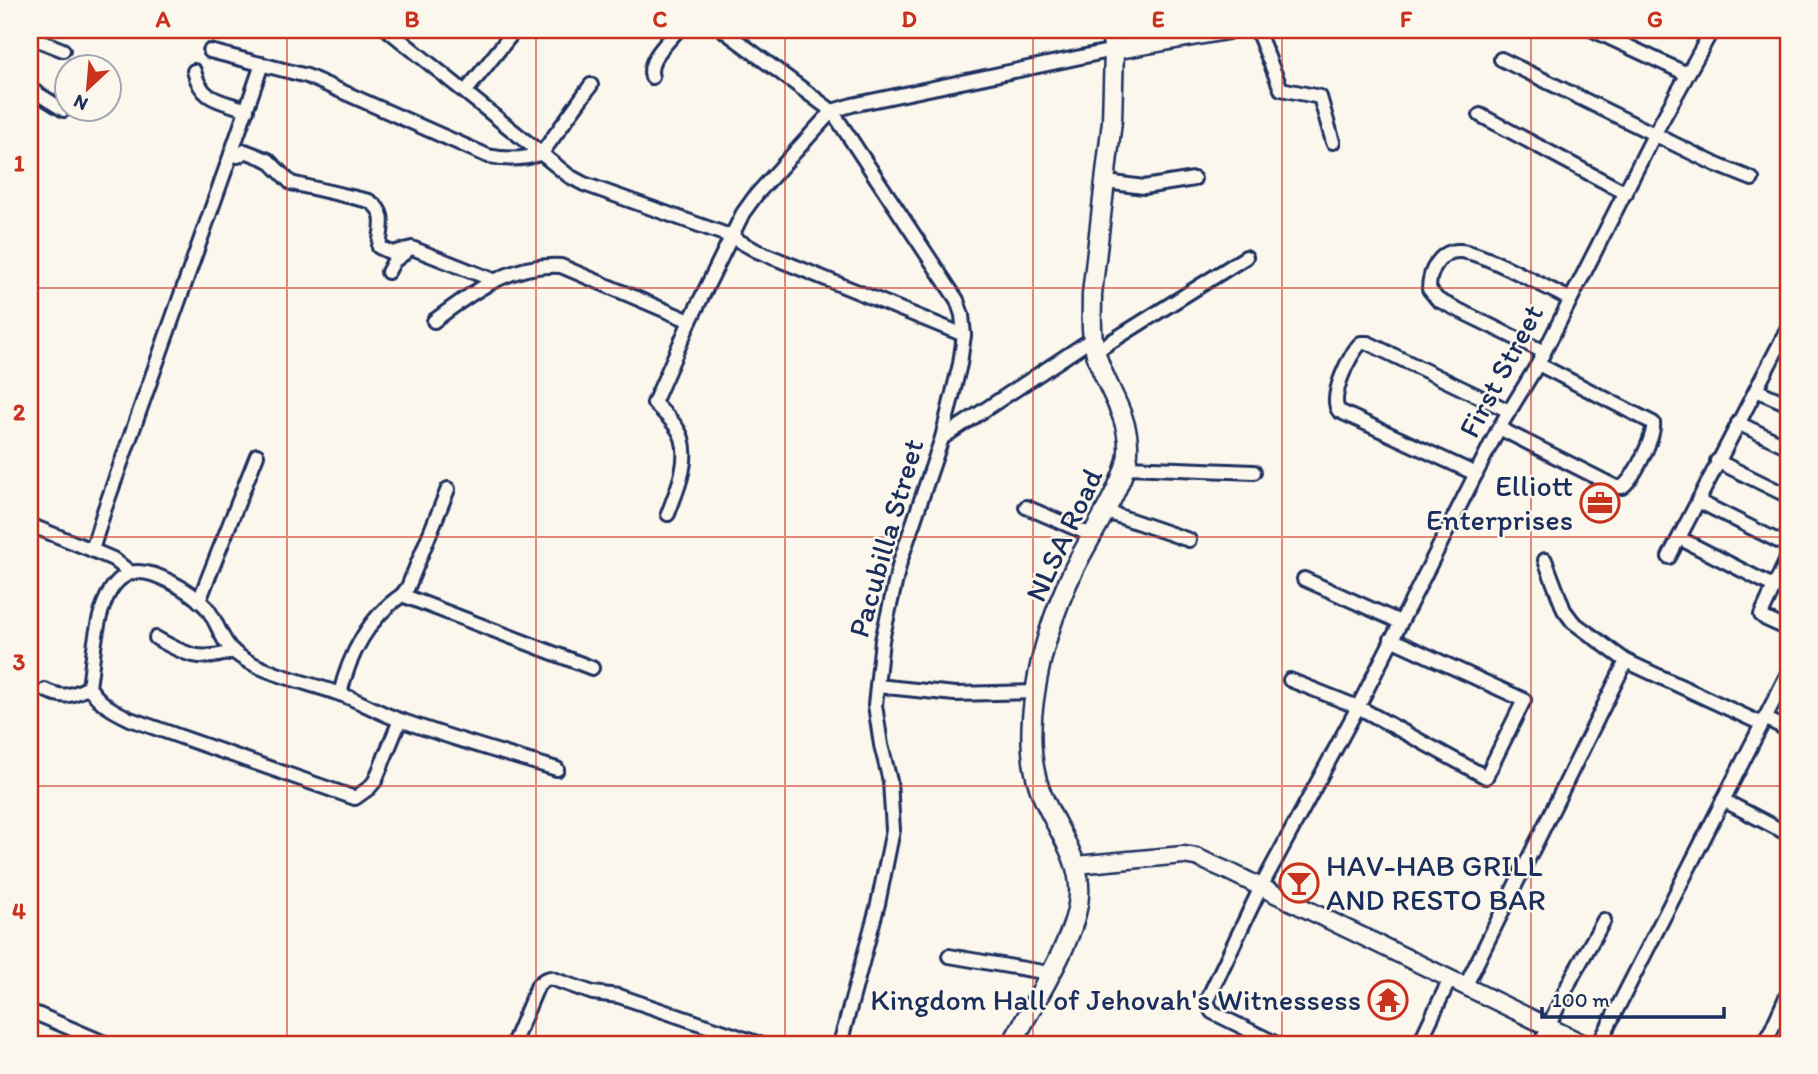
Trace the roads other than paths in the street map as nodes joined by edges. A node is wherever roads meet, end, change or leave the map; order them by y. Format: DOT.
graph roads {
  1 [pos="388,30"];
  2 [pos="515,30"];
  3 [pos="678,30"];
  4 [pos="723,30"];
  5 [pos="1110,30"];
  6 [pos="1226,30"];
  7 [pos="1257,30"];
  8 [pos="1593,30"];
  9 [pos="1712,30"];
  10 [pos="30,37"];
  11 [pos="63,50"];
  12 [pos="1114,50"];
  13 [pos="210,51"];
  14 [pos="1501,59"];
  15 [pos="262,64"];
  16 [pos="194,71"];
  17 [pos="1687,74"];
  18 [pos="652,77"];
  19 [pos="591,85"];
  20 [pos="30,89"];
  21 [pos="466,91"];
  22 [pos="52,103"];
  23 [pos="247,110"];
  24 [pos="832,111"];
  25 [pos="1480,115"];
  26 [pos="1655,133"];
  27 [pos="1333,142"];
  28 [pos="542,153"];
  29 [pos="231,154"];
  30 [pos="1194,179"];
  31 [pos="1752,179"];
  32 [pos="1106,182"];
  33 [pos="1626,193"];
  34 [pos="730,236"];
  35 [pos="412,248"];
  36 [pos="1246,257"];
  37 [pos="388,272"];
  38 [pos="493,280"];
  39 [pos="1570,299"];
  40 [pos="434,321"];
  41 [pos="690,321"];
  42 [pos="1788,328"];
  43 [pos="964,335"];
  44 [pos="1094,345"];
  45 [pos="1776,351"];
  46 [pos="1788,357"];
  47 [pos="1541,358"];
  48 [pos="1756,390"];
  49 [pos="1788,404"];
  50 [pos="1509,411"];
  51 [pos="1738,423"];
  52 [pos="1499,428"];
  53 [pos="942,438"];
  54 [pos="1788,447"];
  55 [pos="257,455"];
  56 [pos="1717,461"];
  57 [pos="1127,467"];
  58 [pos="1254,472"];
  59 [pos="1476,474"];
  60 [pos="448,489"];
  61 [pos="1788,496"];
  62 [pos="1698,501"];
  63 [pos="1026,507"];
  64 [pos="1104,511"];
  65 [pos="668,514"];
  66 [pos="35,527"];
  67 [pos="1091,535"];
  68 [pos="1679,538"];
  69 [pos="1189,540"];
  70 [pos="1788,546"];
  71 [pos="92,550"];
  72 [pos="1669,557"];
  73 [pos="1788,557"];
  74 [pos="1545,560"];
  75 [pos="131,573"];
  76 [pos="1304,579"];
  77 [pos="1773,586"];
  78 [pos="402,595"];
  79 [pos="199,601"];
  80 [pos="1400,622"];
  81 [pos="1788,629"];
  82 [pos="156,638"];
  83 [pos="1391,639"];
  84 [pos="233,651"];
  85 [pos="1626,660"];
  86 [pos="592,668"];
  87 [pos="1788,673"];
  88 [pos="1290,680"];
  89 [pos="877,685"];
  90 [pos="89,687"];
  91 [pos="45,690"];
  92 [pos="1035,692"];
  93 [pos="340,694"];
  94 [pos="1358,708"];
  95 [pos="400,720"];
  96 [pos="1764,721"];
  97 [pos="1788,730"];
  98 [pos="557,769"];
  99 [pos="1723,800"];
  100 [pos="1788,834"];
  101 [pos="1076,865"];
  102 [pos="1261,887"];
  103 [pos="1604,920"];
  104 [pos="949,956"];
  105 [pos="1049,973"];
  106 [pos="1450,979"];
  107 [pos="1465,987"];
  108 [pos="1788,993"];
  109 [pos="30,1010"];
  110 [pos="1548,1027"];
  111 [pos="107,1044"];
  112 [pos="513,1044"];
  113 [pos="760,1044"];
  114 [pos="840,1044"];
  115 [pos="1012,1044"];
  116 [pos="1277,1044"];
  117 [pos="1419,1044"];
  118 [pos="1540,1044"];
  119 [pos="1584,1044"];
  120 [pos="1599,1044"];
  121 [pos="1765,1044"];
  1 -- 21 [label="street"];
  2 -- 21 [label="street"];
  3 -- 18 [label="street"];
  4 -- 24 [label="street"];
  5 -- 12 [label="main road, NLSA Road"];
  6 -- 12 [label="main road"];
  7 -- 27 [label="street"];
  8 -- 17 [label="street"];
  9 -- 17 [label="street, First Street"];
  10 -- 11 [label="street"];
  12 -- 24 [label="street"];
  12 -- 32 [label="main road, NLSA Road"];
  13 -- 15 [label="street"];
  14 -- 26 [label="street"];
  15 -- 23 [label="street"];
  15 -- 28 [label="street"];
  16 -- 23 [label="street"];
  17 -- 26 [label="street, First Street"];
  19 -- 28 [label="street"];
  20 -- 22 [label="street"];
  21 -- 28 [label="street"];
  23 -- 29 [label="street"];
  24 -- 34 [label="street"];
  24 -- 43 [label="street"];
  25 -- 33 [label="street"];
  26 -- 31 [label="street"];
  26 -- 33 [label="street, First Street"];
  28 -- 34 [label="street"];
  29 -- 35 [label="street"];
  29 -- 71 [label="street"];
  30 -- 32 [label="street"];
  32 -- 44 [label="main road, NLSA Road"];
  33 -- 39 [label="street, First Street"];
  34 -- 41 [label="street"];
  34 -- 43 [label="street"];
  35 -- 37 [label="street"];
  35 -- 38 [label="street"];
  36 -- 44 [label="street"];
  38 -- 40 [label="street"];
  38 -- 41 [label="street"];
  39 -- 47 [label="street, First Street"];
  39 -- 47 [label="street"];
  41 -- 65 [label="street"];
  42 -- 45 [label="street"];
  43 -- 53 [label="street, Pacubilla Street"];
  44 -- 53 [label="street"];
  44 -- 57 [label="main road, NLSA Road"];
  45 -- 46 [label="street"];
  45 -- 48 [label="street"];
  47 -- 50 [label="street, First Street"];
  47 -- 52 [label="street"];
  48 -- 49 [label="street"];
  48 -- 51 [label="street"];
  50 -- 52 [label="street, First Street"];
  50 -- 59 [label="street"];
  51 -- 54 [label="street"];
  51 -- 56 [label="street"];
  52 -- 59 [label="street, First Street"];
  53 -- 89 [label="street, Pacubilla Street"];
  55 -- 79 [label="street"];
  56 -- 61 [label="street"];
  56 -- 62 [label="street"];
  57 -- 58 [label="street"];
  57 -- 64 [label="main road, NLSA Road"];
  59 -- 80 [label="street, First Street"];
  60 -- 78 [label="street"];
  62 -- 68 [label="street"];
  62 -- 70 [label="street"];
  63 -- 67 [label="street"];
  64 -- 67 [label="main road, NLSA Road"];
  64 -- 69 [label="street"];
  66 -- 71 [label="street"];
  67 -- 92 [label="main road, NLSA Road"];
  68 -- 72 [label="street"];
  68 -- 77 [label="street"];
  71 -- 75 [label="street"];
  73 -- 77 [label="street"];
  74 -- 85 [label="street"];
  75 -- 79 [label="street"];
  75 -- 90 [label="street"];
  76 -- 80 [label="street"];
  77 -- 81 [label="street"];
  78 -- 86 [label="street"];
  78 -- 93 [label="street"];
  79 -- 84 [label="street"];
  80 -- 83 [label="street, First Street"];
  82 -- 84 [label="street"];
  83 -- 94 [label="street, First Street"];
  83 -- 94 [label="street"];
  84 -- 93 [label="street"];
  85 -- 96 [label="street"];
  85 -- 107 [label="street"];
  87 -- 96 [label="street"];
  88 -- 94 [label="street"];
  89 -- 92 [label="street"];
  89 -- 114 [label="street, Pacubilla Street"];
  90 -- 91 [label="street"];
  90 -- 95 [label="street"];
  92 -- 101 [label="main road, NLSA Road"];
  93 -- 95 [label="street"];
  94 -- 102 [label="street, First Street"];
  95 -- 98 [label="street"];
  96 -- 97 [label="street"];
  96 -- 99 [label="street"];
  99 -- 100 [label="street"];
  99 -- 120 [label="street"];
  101 -- 102 [label="street"];
  101 -- 105 [label="main road, NLSA Road"];
  102 -- 106 [label="street"];
  102 -- 116 [label="street, First Street"];
  103 -- 110 [label="street"];
  104 -- 105 [label="street"];
  105 -- 115 [label="main road, NLSA Road"];
  106 -- 107 [label="street"];
  106 -- 117 [label="street"];
  107 -- 110 [label="street"];
  108 -- 121 [label="street"];
  109 -- 111 [label="street"];
  110 -- 118 [label="street"];
  110 -- 119 [label="street"];
  112 -- 113 [label="street"];
}
